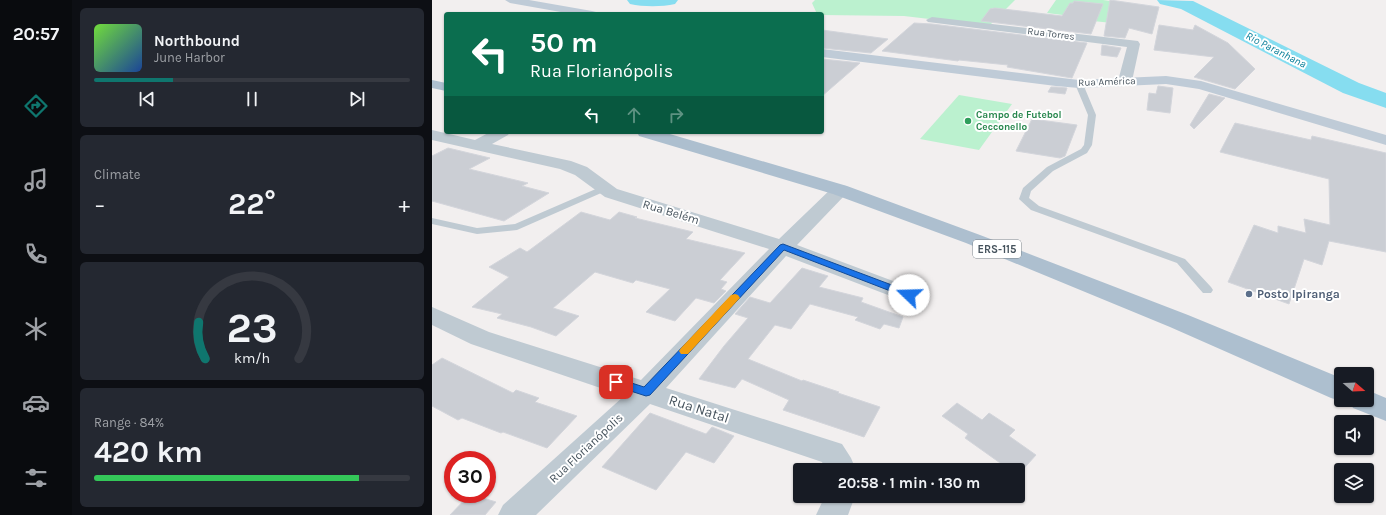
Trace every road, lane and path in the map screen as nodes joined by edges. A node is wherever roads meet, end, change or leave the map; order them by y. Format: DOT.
graph roads {
  1 [pos="510,0"];
  2 [pos="580,12"];
  3 [pos="932,20"];
  4 [pos="824,53"];
  5 [pos="1125,81"];
  6 [pos="432,84"];
  7 [pos="1079,84"];
  8 [pos="444,87"];
  9 [pos="498,134"];
  10 [pos="652,134"];
  11 [pos="432,135"];
  12 [pos="1386,140"];
  13 [pos="478,145"];
  14 [pos="605,188"];
  15 [pos="840,190"];
  16 [pos="432,221"];
  17 [pos="783,247"];
  18 [pos="1207,290"];
  19 [pos="909,295"];
  20 [pos="432,316"];
  21 [pos="1334,387"];
  22 [pos="646,392"];
  23 [pos="1374,405"];
  24 [pos="1386,410"];
  25 [pos="836,461"];
  26 [pos="837,503"];
  27 [pos="514,515"];
  28 [pos="832,515"];
  1 -- 2 [label="street"];
  3 -- 5 [label="street, Rua Torres"];
  4 -- 7 [label="street, Rua América"];
  5 -- 7 [label="street, Rua América"];
  5 -- 12 [label="street, Rua América"];
  6 -- 8 [label="main road"];
  7 -- 18 [label="lane"];
  9 -- 13 [label="street"];
  10 -- 15 [label="main road, ERS-115"];
  11 -- 13 [label="street, Rua Belém"];
  13 -- 14 [label="street, Rua Belém"];
  14 -- 16 [label="lane"];
  14 -- 17 [label="street, Rua Belém"];
  15 -- 17 [label="street, Rua Florianópolis"];
  15 -- 21 [label="main road, ERS-115"];
  17 -- 19 [label="street, Rua Belém"];
  17 -- 22 [label="street, Rua Florianópolis"];
  20 -- 22 [label="street, Rua Natal"];
  22 -- 25 [label="street, Rua Natal"];
  22 -- 27 [label="street, Rua Florianópolis"];
  23 -- 24 [label="main road"];
  26 -- 28 [label="street"];
}
